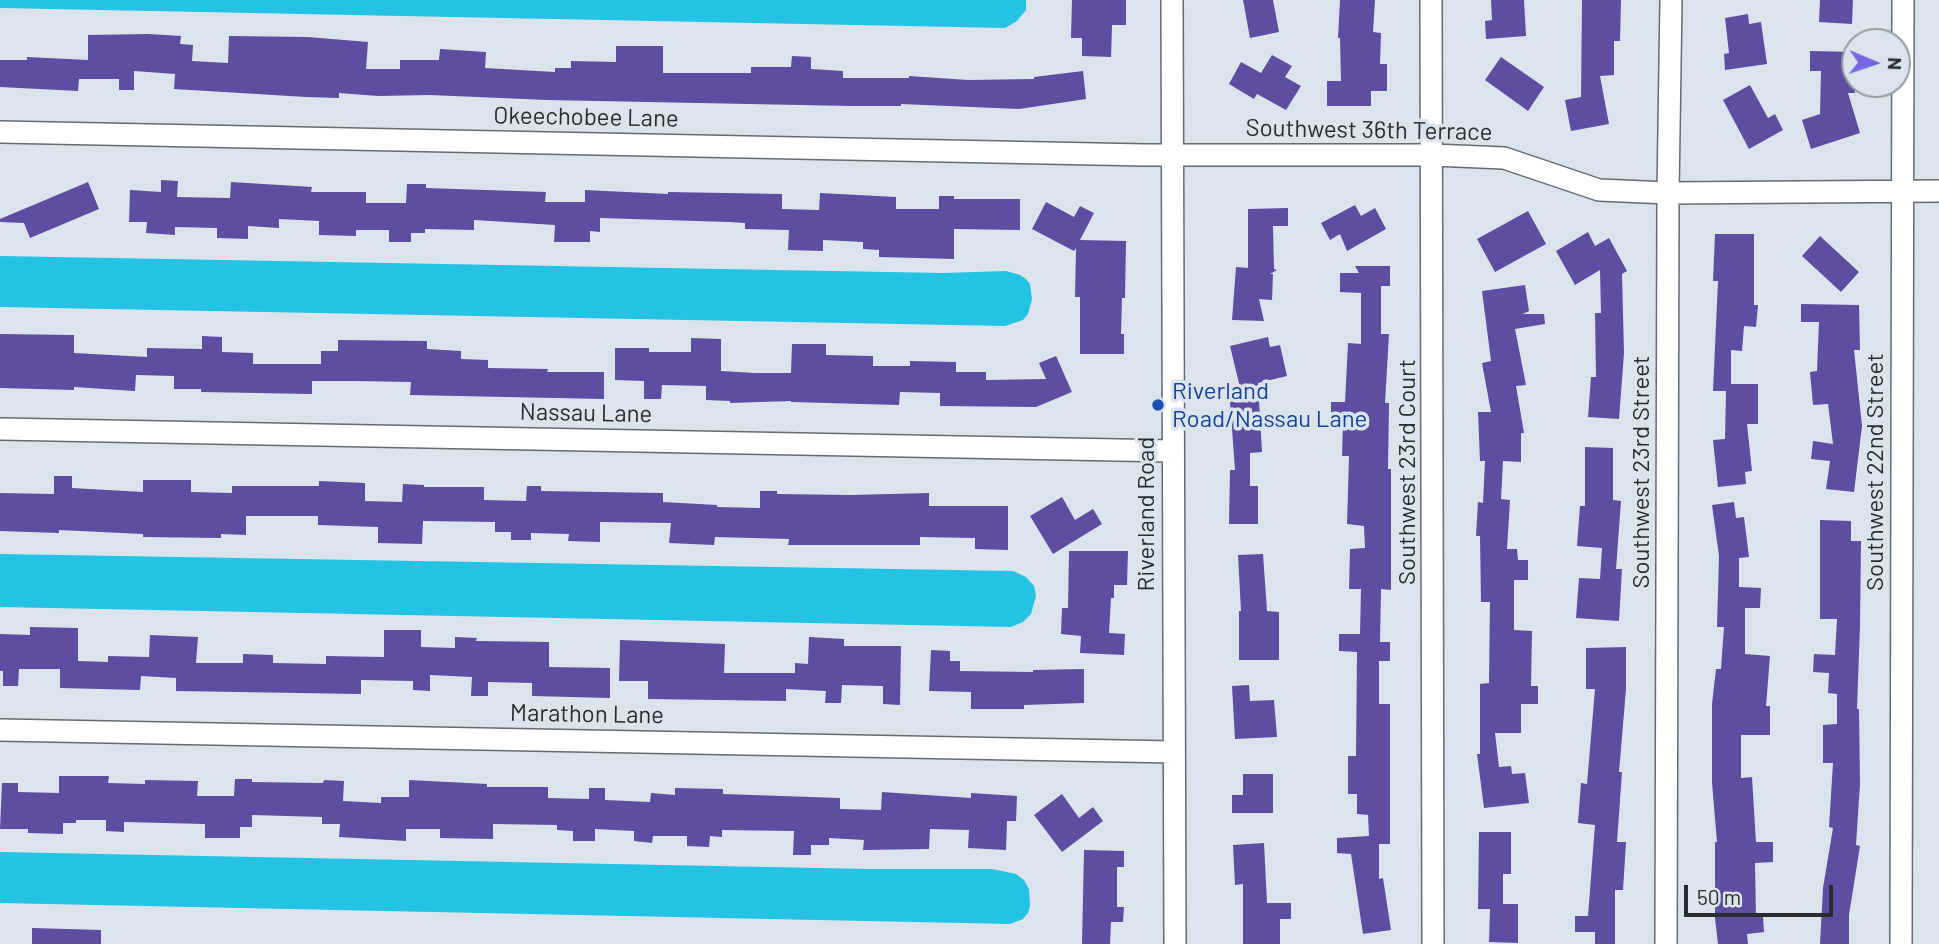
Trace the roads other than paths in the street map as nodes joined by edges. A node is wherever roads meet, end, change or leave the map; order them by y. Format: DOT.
graph roads {
  1 [pos="1172,0"];
  2 [pos="1431,0"];
  3 [pos="1671,0"];
  4 [pos="1903,0"];
  5 [pos="0,132"];
  6 [pos="1172,155"];
  7 [pos="1433,155"];
  8 [pos="1902,191"];
  9 [pos="1939,191"];
  10 [pos="1668,193"];
  11 [pos="0,429"];
  12 [pos="1172,451"];
  13 [pos="0,730"];
  14 [pos="1174,752"];
  15 [pos="1175,944"];
  16 [pos="1433,944"];
  17 [pos="1666,944"];
  18 [pos="1901,944"];
  1 -- 6 [label="street, Riverland Road"];
  2 -- 7 [label="street, Southwest 23rd Court"];
  3 -- 10 [label="street, Southwest 23rd Street"];
  4 -- 8 [label="street, Southwest 22nd Street"];
  5 -- 6 [label="street, Okeechobee Lane"];
  6 -- 7 [label="street, Southwest 36th Terrace"];
  6 -- 12 [label="street, Riverland Road"];
  7 -- 10 [label="street, Southwest 36th Terrace"];
  7 -- 16 [label="street, Southwest 23rd Court"];
  8 -- 9 [label="street, Southwest 36th Terrace"];
  8 -- 10 [label="street, Southwest 36th Terrace"];
  8 -- 18 [label="street, Southwest 22nd Street"];
  10 -- 17 [label="street, Southwest 23rd Street"];
  11 -- 12 [label="street, Nassau Lane"];
  12 -- 14 [label="street, Riverland Road"];
  13 -- 14 [label="street, Marathon Lane"];
  14 -- 15 [label="street, Riverland Road"];
}
